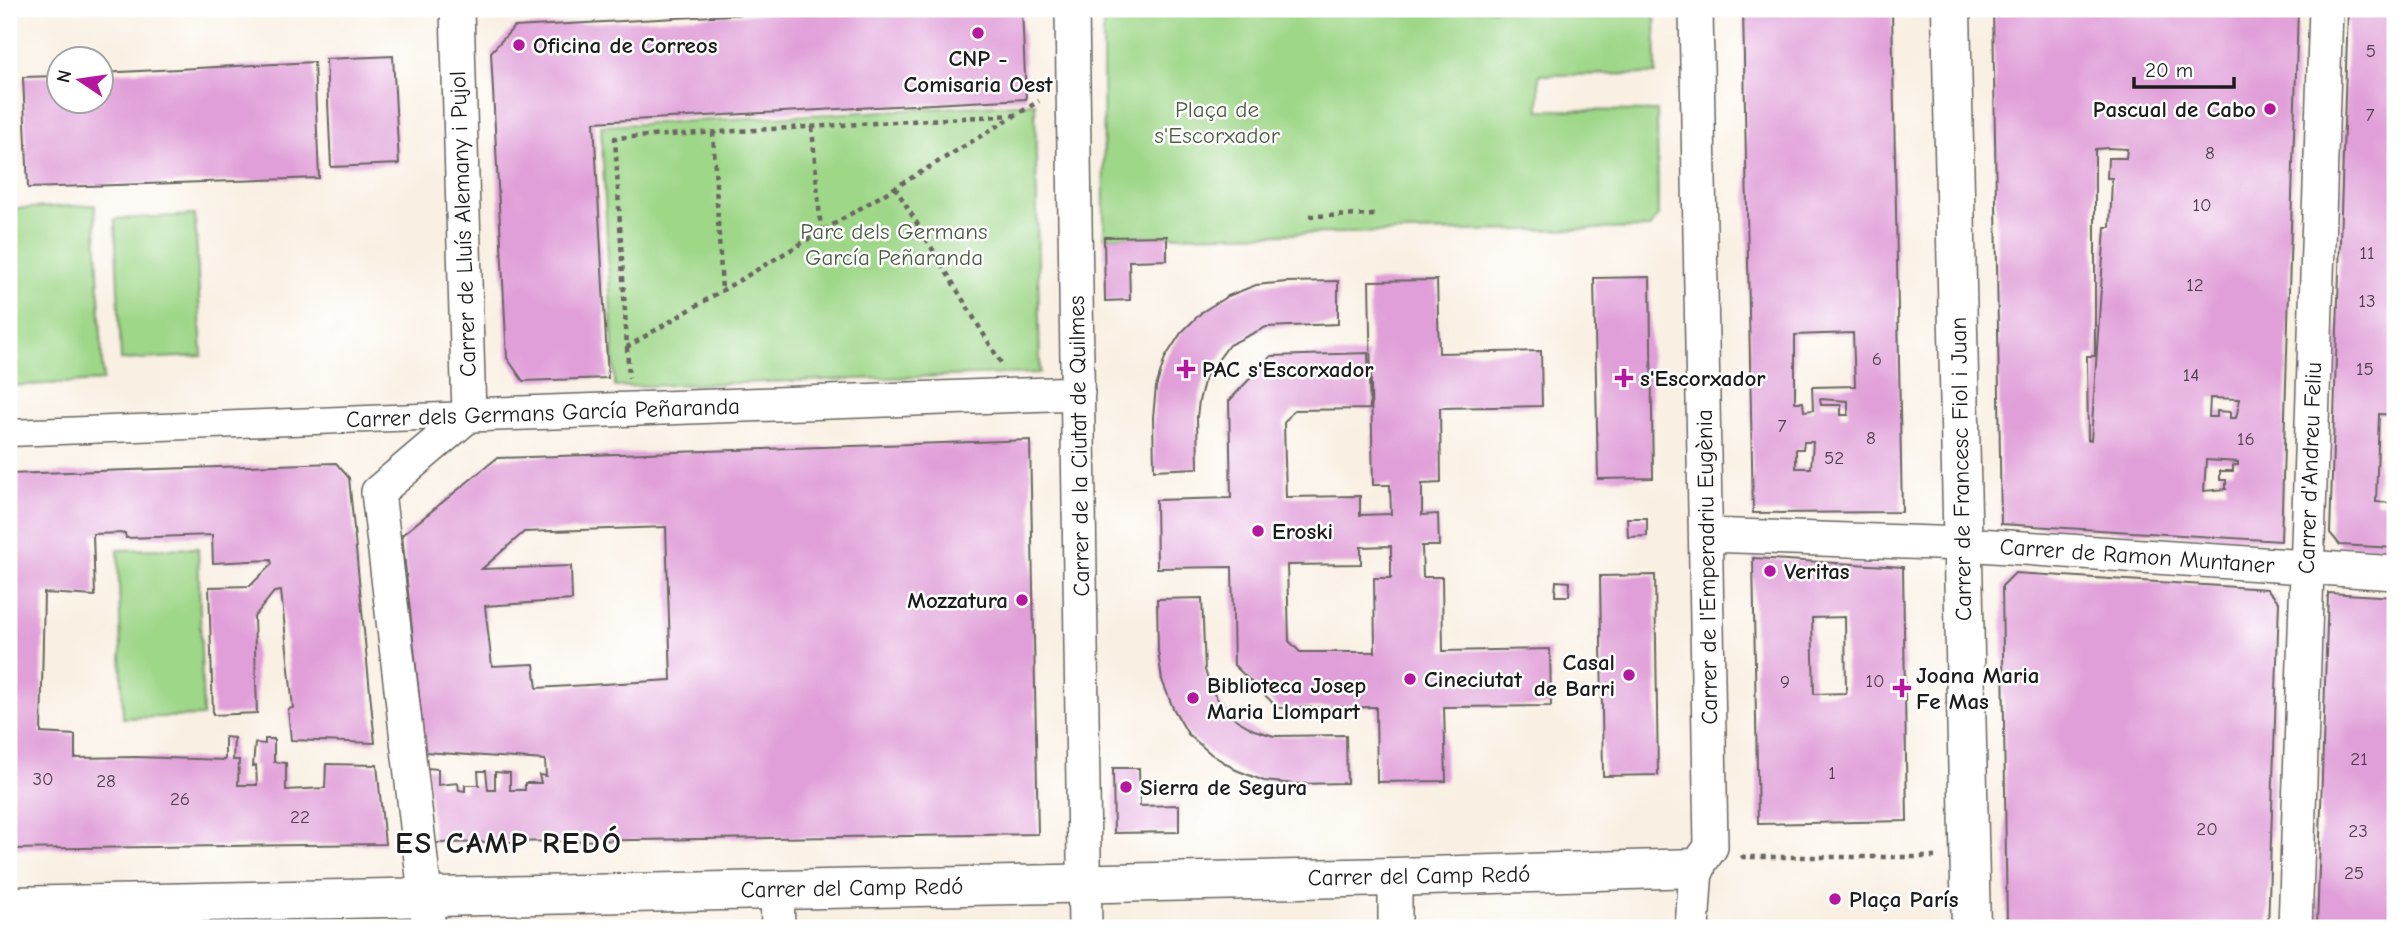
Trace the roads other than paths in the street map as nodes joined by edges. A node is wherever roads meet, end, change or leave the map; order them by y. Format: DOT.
graph roads {
  1 [pos="457,9"];
  2 [pos="1072,9"];
  3 [pos="1696,9"];
  4 [pos="1951,9"];
  5 [pos="2326,9"];
  6 [pos="1078,393"];
  7 [pos="469,415"];
  8 [pos="9,433"];
  9 [pos="1707,535"];
  10 [pos="1963,544"];
  11 [pos="2307,569"];
  12 [pos="2395,573"];
  13 [pos="1696,868"];
  14 [pos="1395,877"];
  15 [pos="1085,883"];
  16 [pos="777,890"];
  17 [pos="9,906"];
  18 [pos="428,913"];
  19 [pos="91,916"];
  20 [pos="778,928"];
  21 [pos="1086,928"];
  22 [pos="1395,928"];
  23 [pos="1692,928"];
  24 [pos="1971,928"];
  25 [pos="2295,928"];
  1 -- 7 [label="street, Carrer de Lluís Alemany i Pujol"];
  2 -- 6 [label="street, Carrer de la Ciutat de Quilmes"];
  3 -- 9 [label="street, Carrer de l'Emperadriu Eugènia"];
  4 -- 10 [label="street, Carrer de Francesc Fiol i Juan"];
  5 -- 11 [label="street, Carrer d'Andreu Feliu"];
  6 -- 7 [label="street, Carrer dels Germans García Peñaranda"];
  6 -- 15 [label="street, Carrer de la Ciutat de Quilmes"];
  7 -- 8 [label="street, Carrer dels Germans García Peñaranda"];
  7 -- 18 [label="street"];
  9 -- 10 [label="street"];
  9 -- 13 [label="street, Carrer de l'Emperadriu Eugènia"];
  10 -- 11 [label="street, Carrer de Ramon Muntaner"];
  10 -- 24 [label="street, Carrer de Francesc Fiol i Juan"];
  11 -- 12 [label="street, Carrer de Ramon Muntaner"];
  11 -- 25 [label="street, Carrer d'Andreu Feliu"];
  13 -- 14 [label="street, Carrer del Camp Redó"];
  13 -- 23 [label="street"];
  14 -- 15 [label="street, Carrer del Camp Redó"];
  14 -- 22 [label="street"];
  15 -- 16 [label="street, Carrer del Camp Redó"];
  15 -- 21 [label="street, Carrer de la Ciutat de Quilmes"];
  16 -- 18 [label="street, Carrer del Camp Redó"];
  16 -- 20 [label="street"];
  17 -- 19 [label="street, Carrer del Camp Redó"];
  18 -- 19 [label="street, Carrer del Camp Redó"];
}
